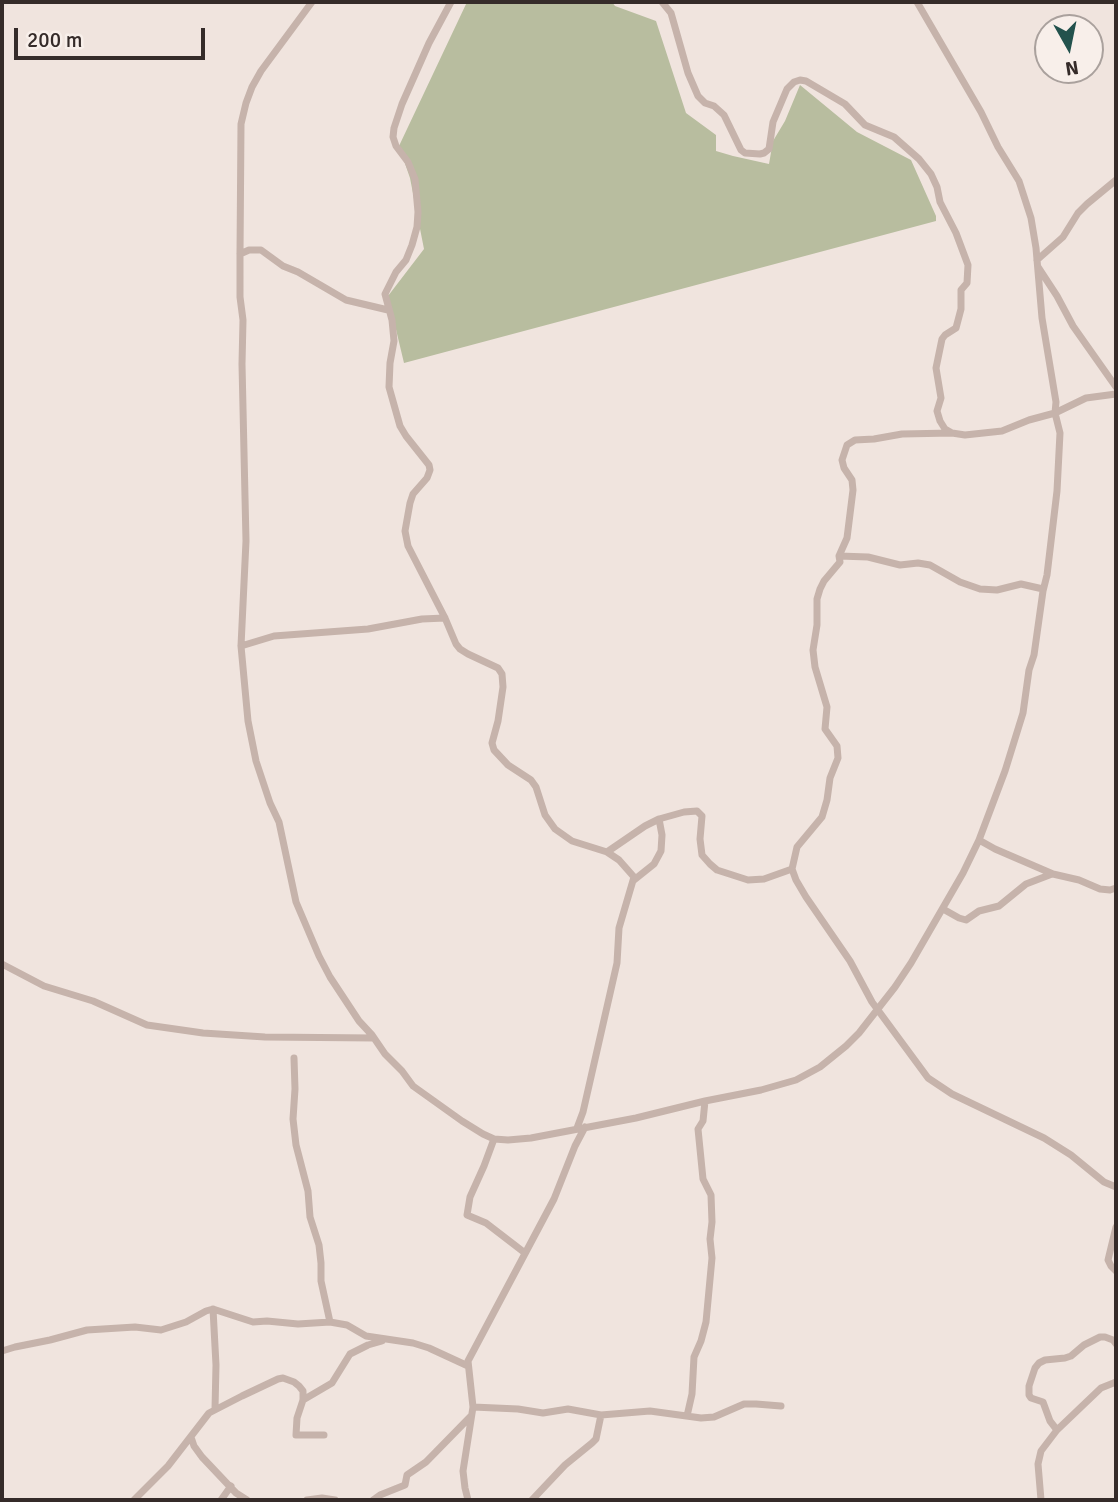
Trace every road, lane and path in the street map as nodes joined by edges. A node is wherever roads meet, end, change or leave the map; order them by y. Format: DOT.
graph roads {
  1 [pos="312,2"];
  2 [pos="451,2"];
  3 [pos="662,2"];
  4 [pos="916,2"];
  5 [pos="1116,180"];
  6 [pos="240,254"];
  7 [pos="1037,263"];
  8 [pos="388,310"];
  9 [pos="1116,387"];
  10 [pos="1116,394"];
  11 [pos="1055,413"];
  12 [pos="952,433"];
  13 [pos="839,556"];
  14 [pos="1043,589"];
  15 [pos="445,618"];
  16 [pos="241,646"];
  17 [pos="659,819"];
  18 [pos="979,840"];
  19 [pos="607,852"];
  20 [pos="792,869"];
  21 [pos="1053,874"];
  22 [pos="634,880"];
  23 [pos="1116,888"];
  24 [pos="943,909"];
  25 [pos="2,964"];
  26 [pos="878,1010"];
  27 [pos="374,1038"];
  28 [pos="294,1058"];
  29 [pos="705,1101"];
  30 [pos="581,1128"];
  31 [pos="494,1139"];
  32 [pos="1116,1187"];
  33 [pos="1116,1227"];
  34 [pos="525,1253"];
  35 [pos="1116,1271"];
  36 [pos="213,1309"];
  37 [pos="330,1322"];
  38 [pos="390,1340"];
  39 [pos="1116,1344"];
  40 [pos="2,1351"];
  41 [pos="468,1366"];
  42 [pos="1116,1382"];
  43 [pos="303,1400"];
  44 [pos="781,1406"];
  45 [pos="215,1409"];
  46 [pos="472,1411"];
  47 [pos="601,1415"];
  48 [pos="687,1416"];
  49 [pos="1057,1430"];
  50 [pos="324,1435"];
  51 [pos="191,1437"];
  52 [pos="231,1486"];
  53 [pos="134,1500"];
  54 [pos="221,1500"];
  55 [pos="247,1500"];
  56 [pos="307,1500"];
  57 [pos="335,1500"];
  58 [pos="373,1500"];
  59 [pos="468,1500"];
  60 [pos="532,1500"];
  61 [pos="1041,1500"];
  1 -- 6 [label="street"];
  2 -- 8 [label="street"];
  3 -- 12 [label="street"];
  4 -- 7 [label="street"];
  5 -- 7 [label="street"];
  6 -- 8 [label="street"];
  6 -- 16 [label="street"];
  7 -- 9 [label="street"];
  7 -- 11 [label="street"];
  8 -- 15 [label="street"];
  10 -- 11 [label="street"];
  11 -- 12 [label="street"];
  11 -- 14 [label="street"];
  12 -- 13 [label="street"];
  13 -- 14 [label="street"];
  13 -- 20 [label="street"];
  14 -- 18 [label="street"];
  15 -- 16 [label="street"];
  15 -- 19 [label="street"];
  16 -- 27 [label="street"];
  17 -- 19 [label="street"];
  17 -- 20 [label="street"];
  17 -- 22 [label="street"];
  18 -- 21 [label="street"];
  18 -- 24 [label="street"];
  19 -- 22 [label="street"];
  20 -- 26 [label="street"];
  21 -- 23 [label="street"];
  21 -- 24 [label="street"];
  22 -- 30 [label="street"];
  24 -- 26 [label="street"];
  25 -- 27 [label="street"];
  26 -- 29 [label="street"];
  26 -- 32 [label="street"];
  27 -- 31 [label="street"];
  28 -- 37 [label="street"];
  29 -- 30 [label="street"];
  29 -- 48 [label="street"];
  30 -- 31 [label="street"];
  30 -- 34 [label="street"];
  31 -- 34 [label="street"];
  33 -- 35 [label="street"];
  34 -- 41 [label="street"];
  36 -- 37 [label="street"];
  36 -- 40 [label="street"];
  36 -- 45 [label="street"];
  37 -- 38 [label="street"];
  38 -- 41 [label="street"];
  38 -- 43 [label="street"];
  39 -- 49 [label="street"];
  41 -- 46 [label="street"];
  42 -- 49 [label="street"];
  43 -- 45 [label="street"];
  43 -- 50 [label="street"];
  44 -- 48 [label="street"];
  45 -- 51 [label="street"];
  46 -- 47 [label="street"];
  46 -- 58 [label="street"];
  46 -- 59 [label="street"];
  47 -- 48 [label="street"];
  47 -- 60 [label="street"];
  49 -- 61 [label="street"];
  51 -- 52 [label="street"];
  51 -- 53 [label="street"];
  52 -- 54 [label="street"];
  52 -- 55 [label="street"];
  56 -- 57 [label="street"];
}
